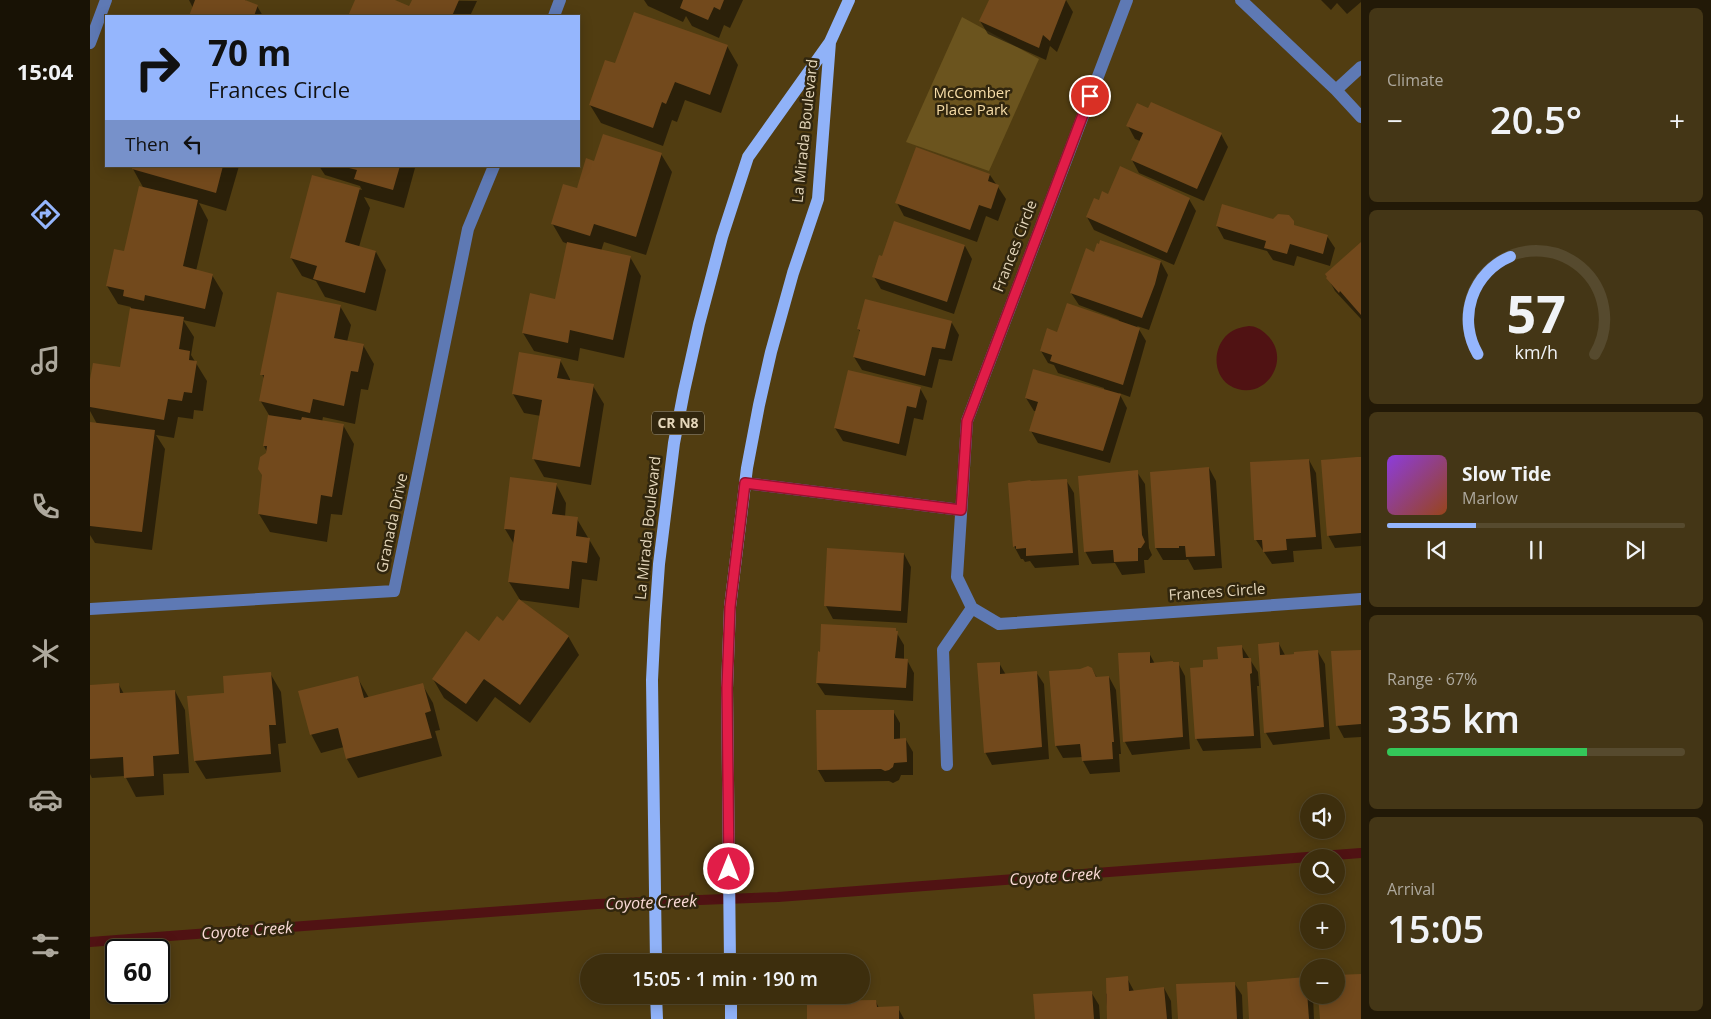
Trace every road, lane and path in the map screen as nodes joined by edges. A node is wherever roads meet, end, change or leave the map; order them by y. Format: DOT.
graph roads {
  1 [pos="106,0"];
  2 [pos="560,0"];
  3 [pos="849,0"];
  4 [pos="1126,0"];
  5 [pos="1240,0"];
  6 [pos="554,15"];
  7 [pos="830,42"];
  8 [pos="90,43"];
  9 [pos="1361,68"];
  10 [pos="1336,90"];
  11 [pos="1361,117"];
  12 [pos="494,167"];
  13 [pos="745,483"];
  14 [pos="961,510"];
  15 [pos="1361,599"];
  16 [pos="972,608"];
  17 [pos="90,609"];
  18 [pos="947,765"];
  19 [pos="656,954"];
  20 [pos="730,954"];
  21 [pos="656,1004"];
  22 [pos="731,1004"];
  23 [pos="657,1019"];
  24 [pos="731,1019"];
  1 -- 8 [label="street"];
  2 -- 6 [label="street"];
  3 -- 7 [label="main road, La Mirada Boulevard / CR N8"];
  4 -- 14 [label="street, Frances Circle"];
  5 -- 10 [label="street"];
  7 -- 13 [label="main road, La Mirada Boulevard / CR N8"];
  7 -- 19 [label="main road, La Mirada Boulevard / CR N8"];
  9 -- 10 [label="street"];
  10 -- 11 [label="street"];
  12 -- 17 [label="street, Granada Drive"];
  13 -- 14 [label="street"];
  13 -- 20 [label="main road, La Mirada Boulevard / CR N8"];
  14 -- 16 [label="street, Frances Circle"];
  15 -- 16 [label="street, Frances Circle"];
  16 -- 18 [label="street"];
  21 -- 23 [label="main road"];
  22 -- 24 [label="main road"];
}
